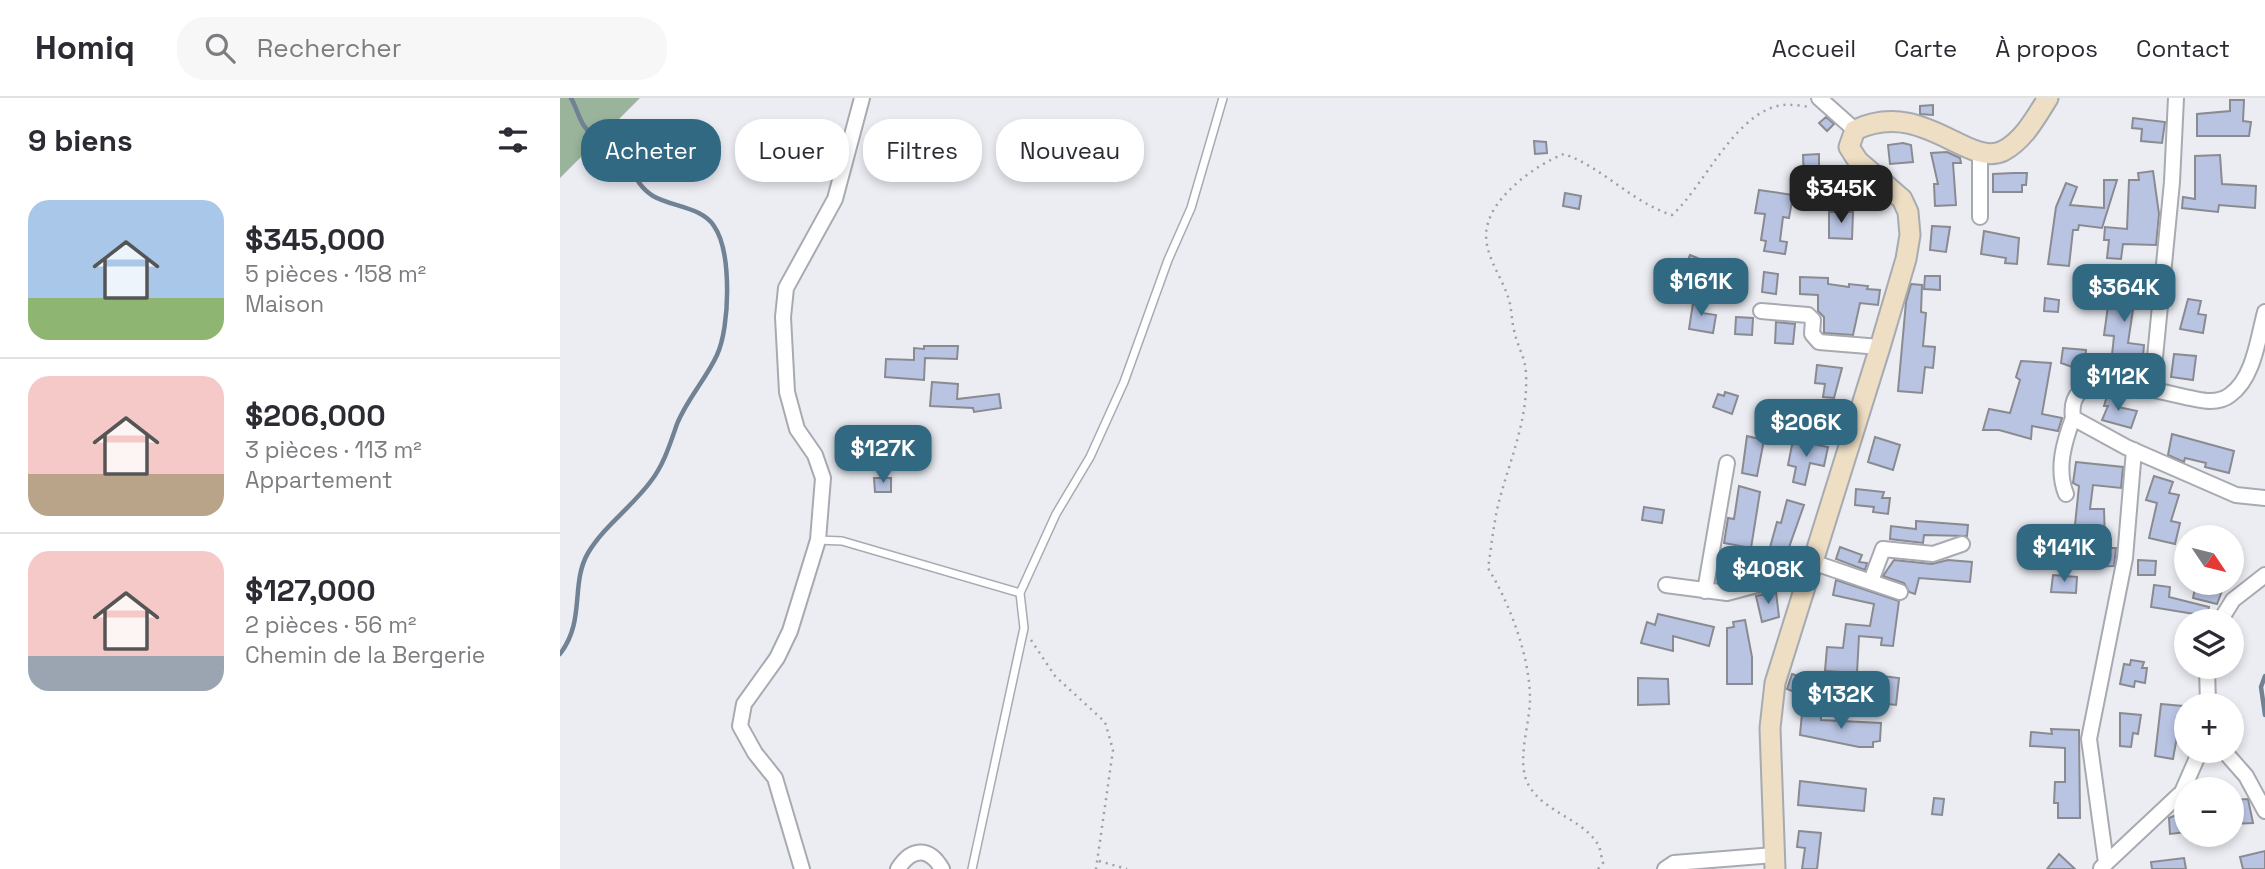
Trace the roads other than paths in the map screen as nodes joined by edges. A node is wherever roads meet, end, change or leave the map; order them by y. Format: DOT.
graph roads {
  1 [pos="862,98"];
  2 [pos="1223,98"];
  3 [pos="2048,98"];
  4 [pos="2176,98"];
  5 [pos="1823,103"];
  6 [pos="1855,130"];
  7 [pos="1980,153"];
  8 [pos="1980,217"];
  9 [pos="1761,311"];
  10 [pos="2265,312"];
  11 [pos="1880,347"];
  12 [pos="2152,388"];
  13 [pos="2073,418"];
  14 [pos="2134,450"];
  15 [pos="1727,463"];
  16 [pos="2066,494"];
  17 [pos="2265,498"];
  18 [pos="818,540"];
  19 [pos="1962,544"];
  20 [pos="1814,566"];
  21 [pos="2265,575"];
  22 [pos="1871,581"];
  23 [pos="1665,585"];
  24 [pos="1705,591"];
  25 [pos="1900,592"];
  26 [pos="1020,593"];
  27 [pos="2227,609"];
  28 [pos="2195,763"];
  29 [pos="2235,763"];
  30 [pos="2265,811"];
  31 [pos="1774,862"];
  32 [pos="2103,866"];
  33 [pos="802,869"];
  34 [pos="898,869"];
  35 [pos="942,869"];
  36 [pos="972,869"];
  37 [pos="1665,869"];
  1 -- 18 [label="street"];
  2 -- 26 [label="lane"];
  3 -- 7 [label="street"];
  4 -- 12 [label="street"];
  5 -- 6 [label="street"];
  6 -- 7 [label="street"];
  6 -- 11 [label="street"];
  7 -- 8 [label="street"];
  9 -- 11 [label="street"];
  10 -- 12 [label="street"];
  11 -- 20 [label="street"];
  12 -- 13 [label="street"];
  13 -- 14 [label="street"];
  13 -- 16 [label="street"];
  14 -- 17 [label="street"];
  14 -- 32 [label="street"];
  15 -- 24 [label="street"];
  18 -- 26 [label="lane"];
  18 -- 33 [label="street"];
  19 -- 22 [label="street"];
  20 -- 22 [label="street"];
  20 -- 24 [label="street"];
  20 -- 31 [label="street"];
  21 -- 27 [label="street"];
  22 -- 25 [label="street"];
  23 -- 24 [label="street"];
  26 -- 36 [label="lane"];
  28 -- 32 [label="street"];
  29 -- 30 [label="street"];
  31 -- 37 [label="street"];
  34 -- 35 [label="street"];
}
